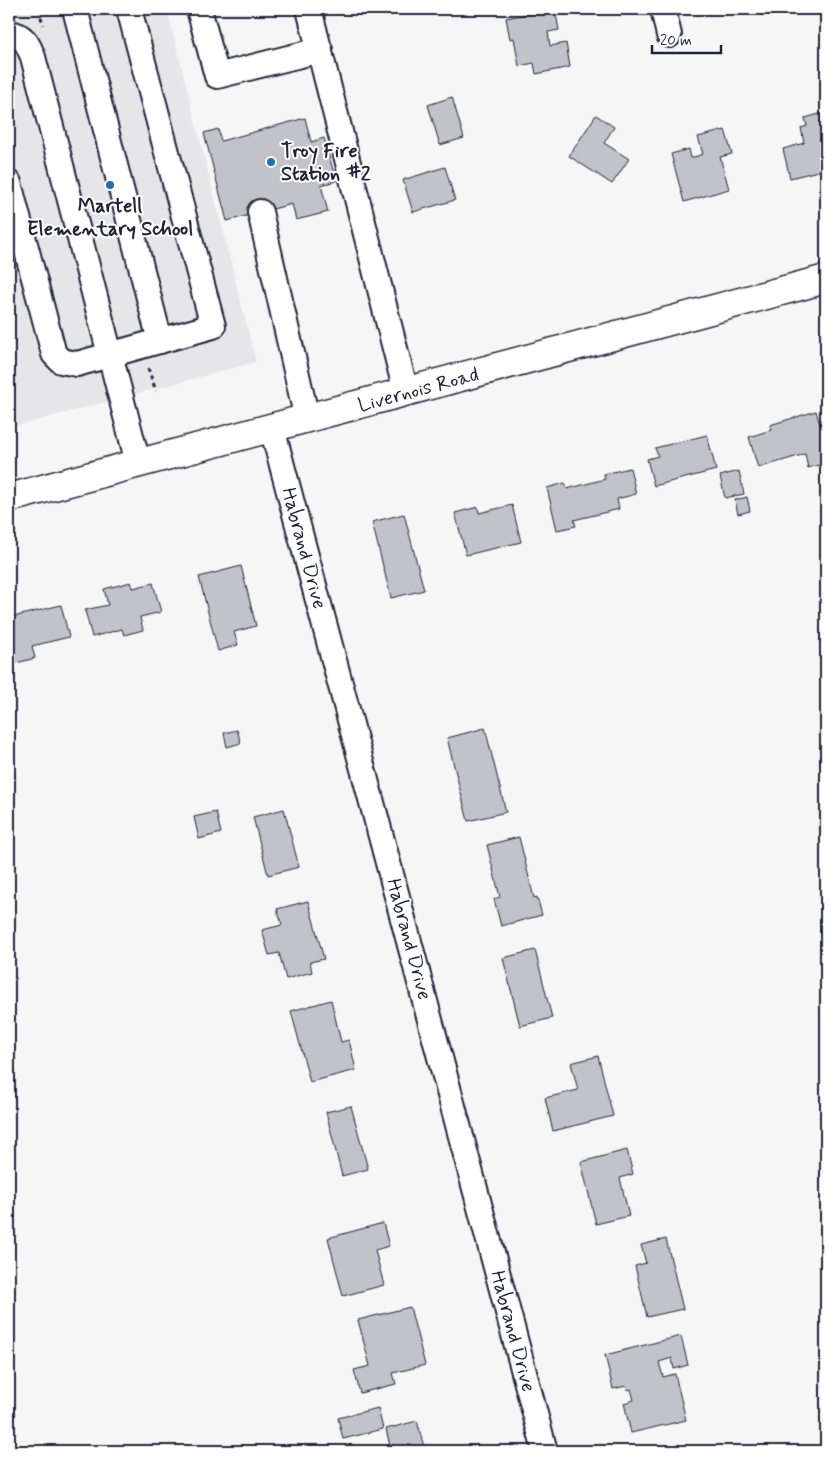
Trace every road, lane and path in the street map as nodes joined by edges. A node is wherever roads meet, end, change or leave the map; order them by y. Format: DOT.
graph roads {
  1 [pos="75,9"];
  2 [pos="129,9"];
  3 [pos="199,9"];
  4 [pos="309,9"];
  5 [pos="663,9"];
  6 [pos="9,33"];
  7 [pos="669,35"];
  8 [pos="320,50"];
  9 [pos="9,183"];
  10 [pos="260,212"];
  11 [pos="826,279"];
  12 [pos="160,341"];
  13 [pos="111,355"];
  14 [pos="145,360"];
  15 [pos="156,391"];
  16 [pos="406,392"];
  17 [pos="307,419"];
  18 [pos="272,428"];
  19 [pos="138,464"];
  20 [pos="9,498"];
  21 [pos="546,1451"];
  1 -- 12 [label="street"];
  2 -- 12 [label="street"];
  3 -- 8 [label="street"];
  4 -- 8 [label="street"];
  5 -- 7 [label="street"];
  6 -- 13 [label="street"];
  8 -- 16 [label="street"];
  9 -- 13 [label="street"];
  10 -- 17 [label="street"];
  11 -- 16 [label="main road, Livernois Road"];
  12 -- 13 [label="street"];
  13 -- 19 [label="street"];
  14 -- 15 [label="path"];
  16 -- 17 [label="main road, Livernois Road"];
  17 -- 18 [label="main road, Livernois Road"];
  18 -- 19 [label="main road, Livernois Road"];
  18 -- 21 [label="street, Habrand Drive"];
  19 -- 20 [label="main road, Livernois Road"];
}
